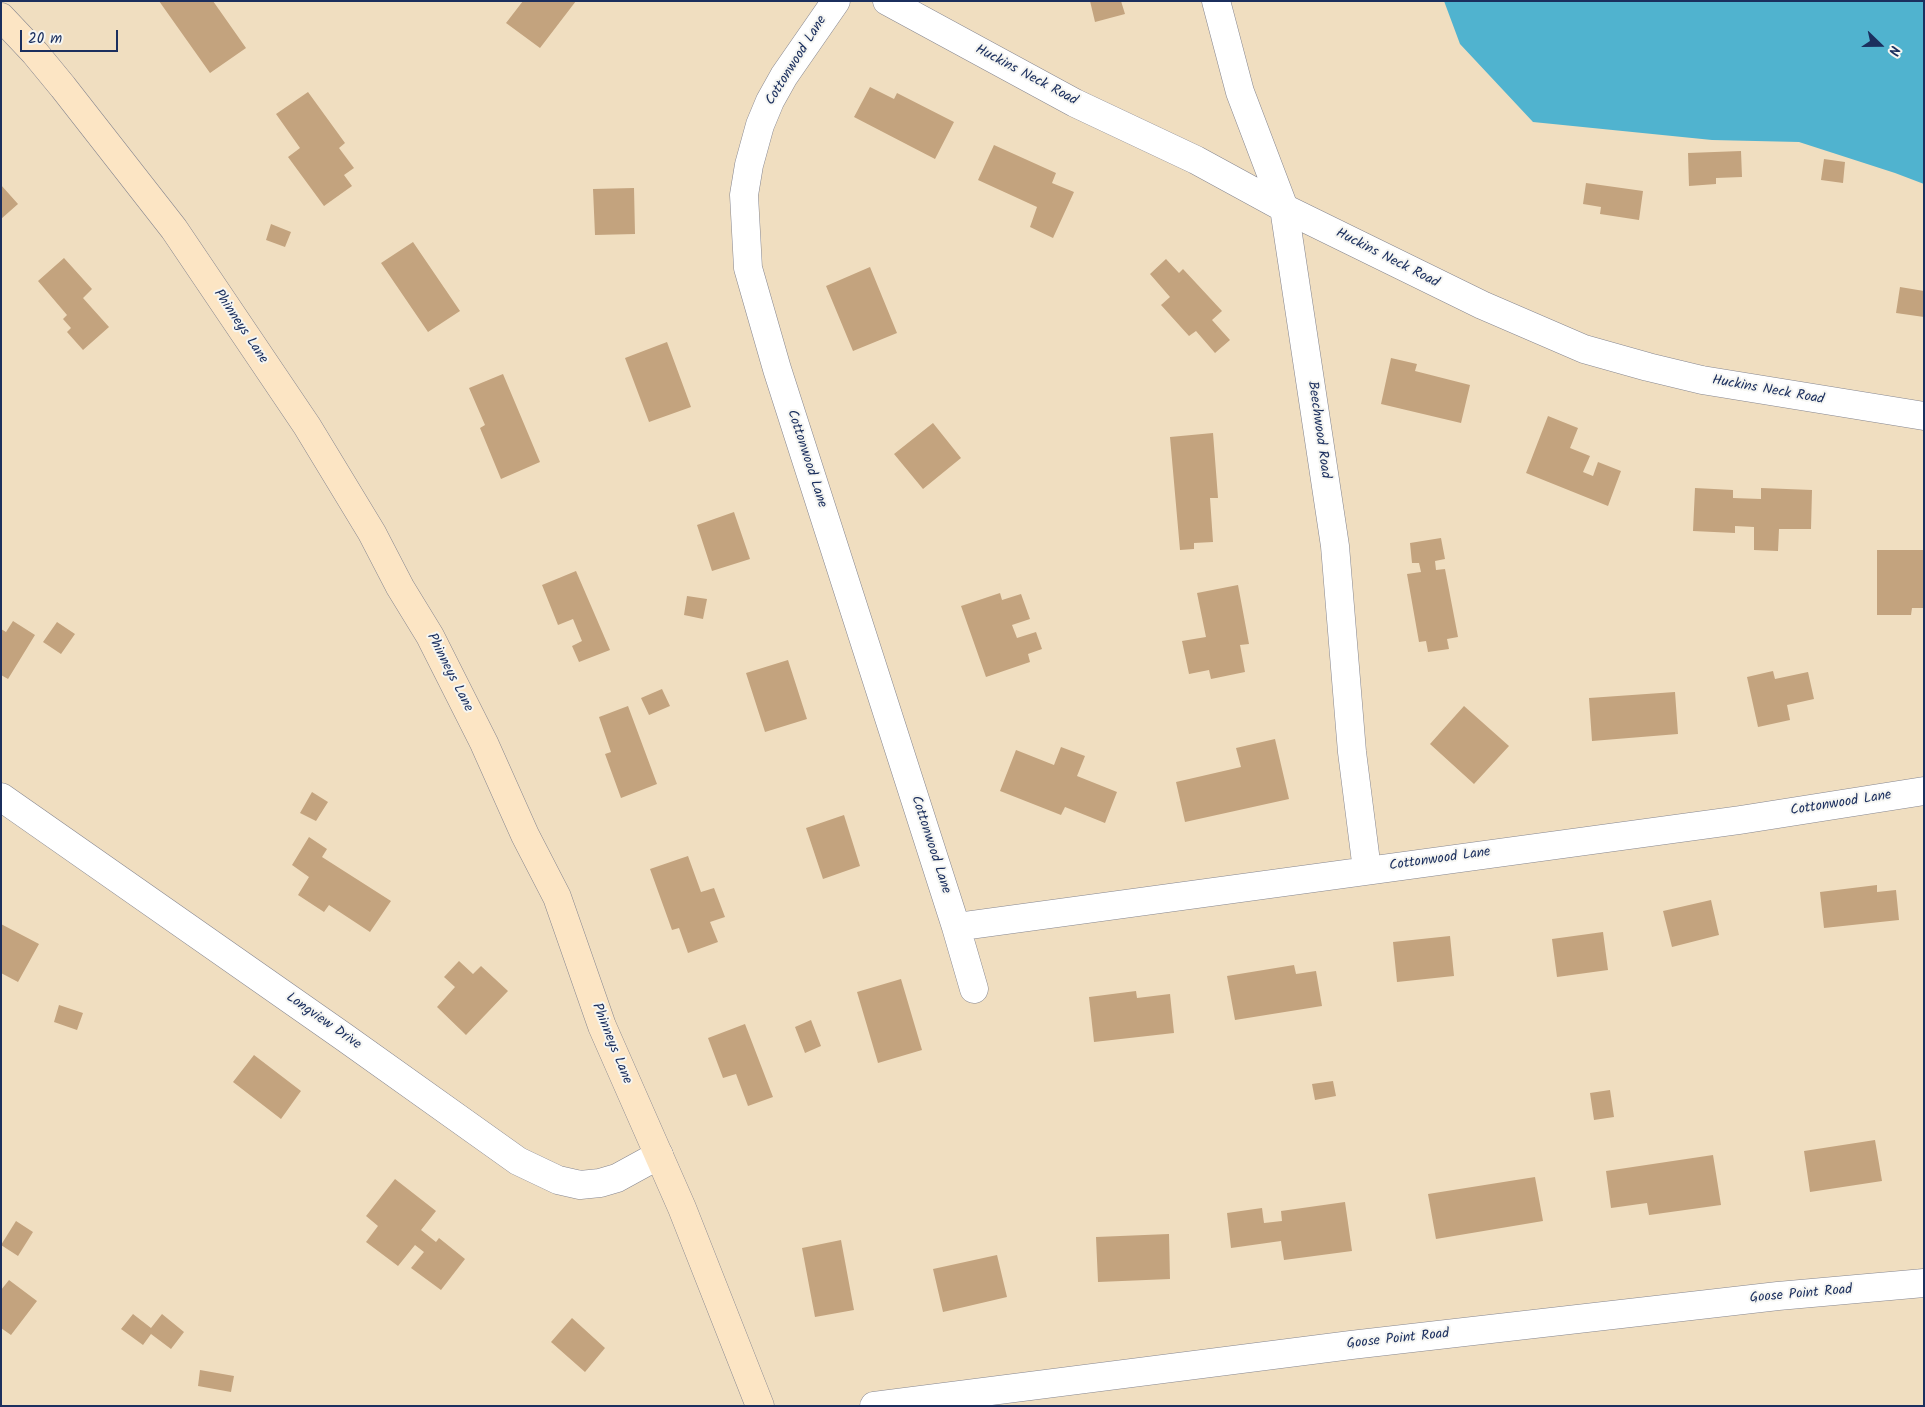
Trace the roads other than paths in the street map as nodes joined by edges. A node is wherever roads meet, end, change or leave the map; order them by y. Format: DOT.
graph roads {
  1 [pos="836,1"];
  2 [pos="887,1"];
  3 [pos="1216,1"];
  4 [pos="1,17"];
  5 [pos="1284,208"];
  6 [pos="1924,416"];
  7 [pos="1924,791"];
  8 [pos="1,797"];
  9 [pos="1367,870"];
  10 [pos="956,927"];
  11 [pos="974,989"];
  12 [pos="659,1155"];
  13 [pos="1924,1283"];
  14 [pos="760,1406"];
  15 [pos="874,1406"];
  1 -- 10 [label="street, Cottonwood Lane"];
  2 -- 5 [label="street, Huckins Neck Road"];
  3 -- 5 [label="street, Beechwood Road"];
  4 -- 12 [label="main road, Phinneys Lane"];
  5 -- 6 [label="street, Huckins Neck Road"];
  5 -- 9 [label="street, Beechwood Road"];
  7 -- 9 [label="street, Cottonwood Lane"];
  8 -- 12 [label="street, Longview Drive"];
  9 -- 10 [label="street, Cottonwood Lane"];
  10 -- 11 [label="street, Cottonwood Lane"];
  12 -- 14 [label="main road, Phinneys Lane"];
  13 -- 15 [label="street, Goose Point Road"];
}
